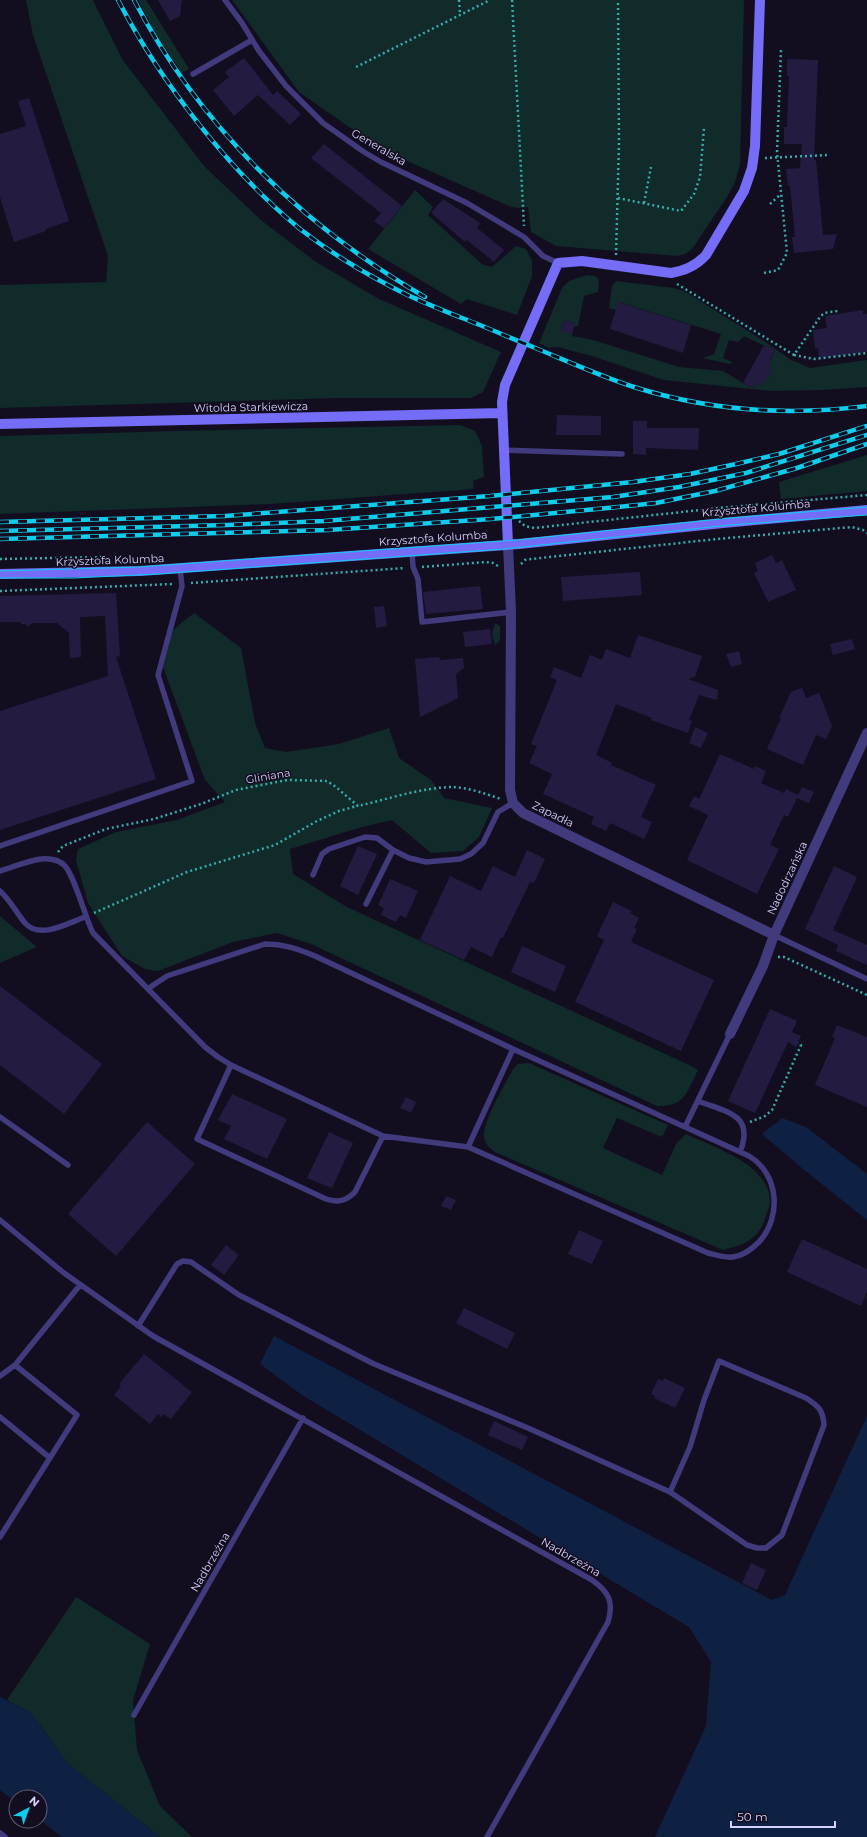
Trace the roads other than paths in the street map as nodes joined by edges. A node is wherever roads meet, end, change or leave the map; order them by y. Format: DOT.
graph roads {
  1 [pos="225,0"];
  2 [pos="760,0"];
  3 [pos="252,40"];
  4 [pos="193,74"];
  5 [pos="558,263"];
  6 [pos="502,414"];
  7 [pos="0,424"];
  8 [pos="504,450"];
  9 [pos="622,454"];
  10 [pos="867,510"];
  11 [pos="508,545"];
  12 [pos="412,552"];
  13 [pos="180,568"];
  14 [pos="0,574"];
  15 [pos="511,612"];
  16 [pos="867,733"];
  17 [pos="513,803"];
  18 [pos="0,846"];
  19 [pos="393,850"];
  20 [pos="0,871"];
  21 [pos="313,875"];
  22 [pos="0,891"];
  23 [pos="366,904"];
  24 [pos="85,917"];
  25 [pos="774,936"];
  26 [pos="867,979"];
  27 [pos="149,988"];
  28 [pos="730,1034"];
  29 [pos="513,1049"];
  30 [pos="231,1065"];
  31 [pos="698,1101"];
  32 [pos="0,1117"];
  33 [pos="685,1127"];
  34 [pos="383,1136"];
  35 [pos="468,1147"];
  36 [pos="740,1152"];
  37 [pos="68,1165"];
  38 [pos="0,1220"];
  39 [pos="80,1285"];
  40 [pos="138,1326"];
  41 [pos="16,1365"];
  42 [pos="0,1376"];
  43 [pos="0,1417"];
  44 [pos="303,1418"];
  45 [pos="50,1458"];
  46 [pos="670,1492"];
  47 [pos="0,1537"];
  48 [pos="134,1714"];
  49 [pos="0,1833"];
  50 [pos="5,1837"];
  51 [pos="487,1837"];
  1 -- 3 [label="lane, Generalska"];
  2 -- 5 [label="street"];
  3 -- 4 [label="lane"];
  3 -- 5 [label="lane, Generalska"];
  5 -- 6 [label="street"];
  6 -- 7 [label="street, Witolda Starkiewicza"];
  6 -- 8 [label="street"];
  8 -- 9 [label="lane"];
  8 -- 11 [label="street"];
  10 -- 11 [label="street, Krzysztofa Kolumba"];
  11 -- 12 [label="street, Krzysztofa Kolumba"];
  11 -- 15 [label="street"];
  12 -- 13 [label="street, Krzysztofa Kolumba"];
  12 -- 15 [label="lane"];
  13 -- 14 [label="street, Krzysztofa Kolumba"];
  13 -- 18 [label="lane"];
  15 -- 17 [label="street"];
  16 -- 25 [label="street, Nadodrzańska"];
  17 -- 19 [label="lane"];
  17 -- 25 [label="street, Zapadła"];
  19 -- 21 [label="lane"];
  19 -- 23 [label="lane"];
  20 -- 24 [label="lane"];
  22 -- 24 [label="lane"];
  24 -- 27 [label="lane"];
  25 -- 26 [label="lane"];
  25 -- 28 [label="street, Nadodrzańska"];
  27 -- 29 [label="lane"];
  27 -- 30 [label="lane"];
  28 -- 31 [label="lane"];
  29 -- 33 [label="lane"];
  29 -- 35 [label="lane"];
  30 -- 34 [label="lane"];
  30 -- 34 [label="lane"];
  31 -- 33 [label="lane"];
  31 -- 36 [label="lane"];
  32 -- 37 [label="lane"];
  33 -- 36 [label="lane"];
  34 -- 35 [label="lane"];
  35 -- 36 [label="lane"];
  38 -- 39 [label="lane, Nadbrzeżna"];
  39 -- 40 [label="lane, Nadbrzeżna"];
  39 -- 41 [label="lane"];
  40 -- 44 [label="lane, Nadbrzeżna"];
  40 -- 46 [label="lane"];
  41 -- 42 [label="lane"];
  41 -- 45 [label="lane"];
  43 -- 45 [label="lane"];
  44 -- 48 [label="lane, Nadbrzeżna"];
  44 -- 51 [label="lane, Nadbrzeżna"];
  45 -- 47 [label="lane"];
  46 -- 46 [label="lane"];
  49 -- 50 [label="lane"];
}
